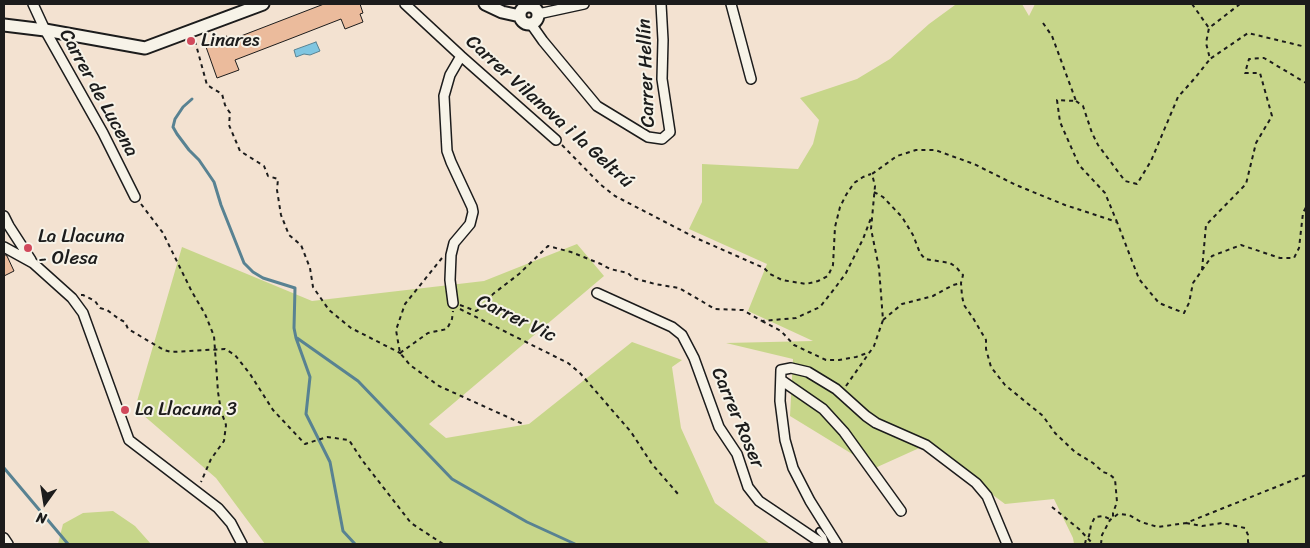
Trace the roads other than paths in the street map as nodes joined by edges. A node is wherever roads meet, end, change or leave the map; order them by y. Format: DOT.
graph roads {
  1 [pos="33,4"];
  2 [pos="263,4"];
  3 [pos="405,4"];
  4 [pos="485,4"];
  5 [pos="584,4"];
  6 [pos="661,4"];
  7 [pos="732,4"];
  8 [pos="527,5"];
  9 [pos="538,14"];
  10 [pos="520,16"];
  11 [pos="531,24"];
  12 [pos="4,25"];
  13 [pos="45,30"];
  14 [pos="461,56"];
  15 [pos="750,79"];
  16 [pos="556,140"];
  17 [pos="135,197"];
  18 [pos="4,216"];
  19 [pos="6,229"];
  20 [pos="4,247"];
  21 [pos="33,263"];
  22 [pos="597,293"];
  23 [pos="453,303"];
  24 [pos="781,380"];
  25 [pos="901,511"];
  26 [pos="819,531"];
  27 [pos="242,544"];
  28 [pos="825,544"];
  29 [pos="837,544"];
  30 [pos="1007,544"];
  1 -- 13 [label="street, Carrer de Lucena"];
  2 -- 13 [label="street"];
  3 -- 14 [label="street, Carrer Vilanova i la Geltrú"];
  4 -- 10 [label="street"];
  5 -- 9 [label="street"];
  6 -- 11 [label="street, Carrer Hellín"];
  7 -- 15 [label="street"];
  8 -- 9 [label="street"];
  8 -- 10 [label="street"];
  9 -- 11 [label="street"];
  10 -- 11 [label="street"];
  12 -- 13 [label="street"];
  13 -- 17 [label="street, Carrer de Lucena"];
  14 -- 16 [label="street, Carrer Vilanova i la Geltrú"];
  14 -- 23 [label="street, Carrer Vic"];
  18 -- 19 [label="street"];
  19 -- 21 [label="street"];
  20 -- 21 [label="street"];
  21 -- 27 [label="street"];
  22 -- 28 [label="street, Carrer Roser"];
  24 -- 25 [label="street"];
  24 -- 29 [label="street"];
  24 -- 30 [label="street"];
  26 -- 28 [label="lane"];
}
